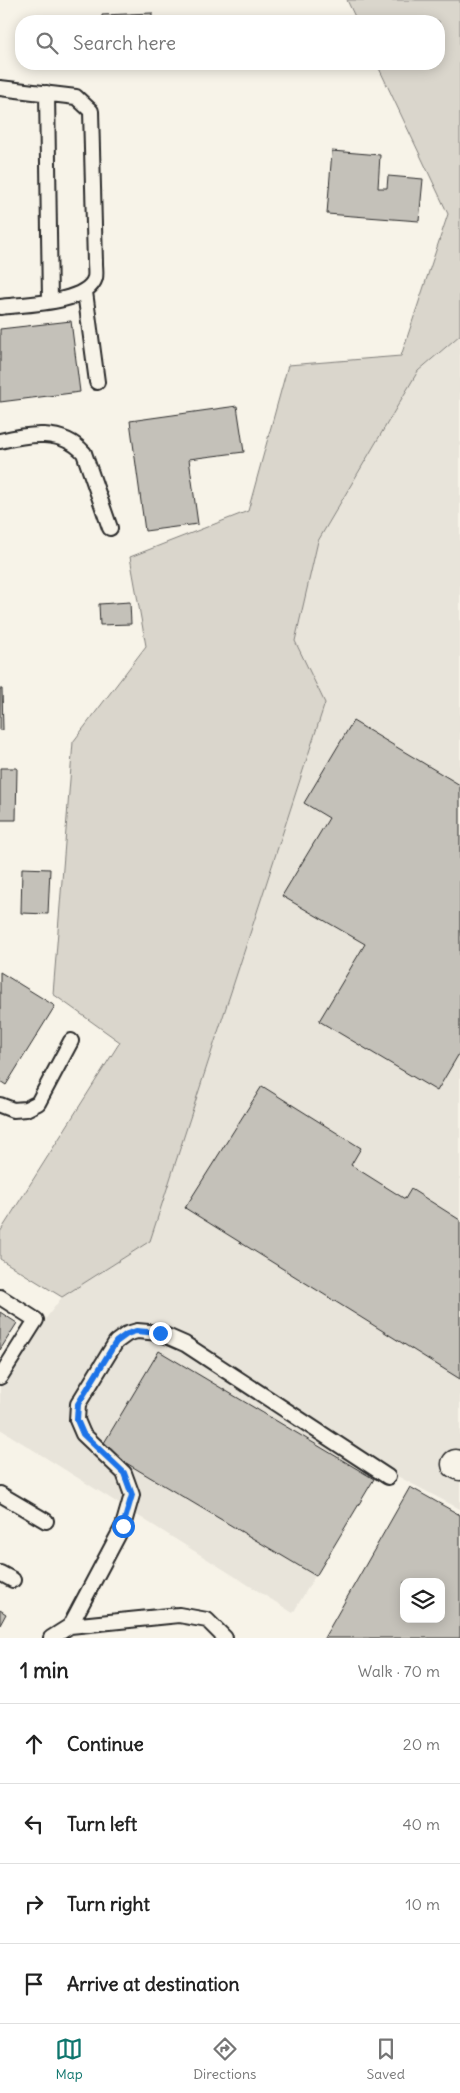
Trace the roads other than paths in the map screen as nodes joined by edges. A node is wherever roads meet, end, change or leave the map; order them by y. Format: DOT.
graph roads {
  1 [pos="0,88"];
  2 [pos="47,93"];
  3 [pos="85,292"];
  4 [pos="50,301"];
  5 [pos="0,307"];
  6 [pos="97,382"];
  7 [pos="0,442"];
  8 [pos="110,528"];
  9 [pos="72,1041"];
  10 [pos="0,1105"];
  11 [pos="0,1297"];
  12 [pos="0,1377"];
  13 [pos="388,1477"];
  14 [pos="0,1494"];
  15 [pos="46,1521"];
  16 [pos="0,1573"];
  17 [pos="13,1580"];
  18 [pos="70,1626"];
  19 [pos="51,1638"];
  20 [pos="225,1638"];
  1 -- 2 [label="lane"];
  2 -- 3 [label="lane"];
  2 -- 4 [label="lane"];
  3 -- 4 [label="lane"];
  3 -- 6 [label="lane"];
  4 -- 5 [label="lane"];
  7 -- 8 [label="lane"];
  9 -- 10 [label="lane"];
  11 -- 12 [label="lane"];
  13 -- 18 [label="lane"];
  14 -- 15 [label="lane"];
  16 -- 17 [label="lane"];
  18 -- 19 [label="lane"];
  18 -- 20 [label="lane"];
}
